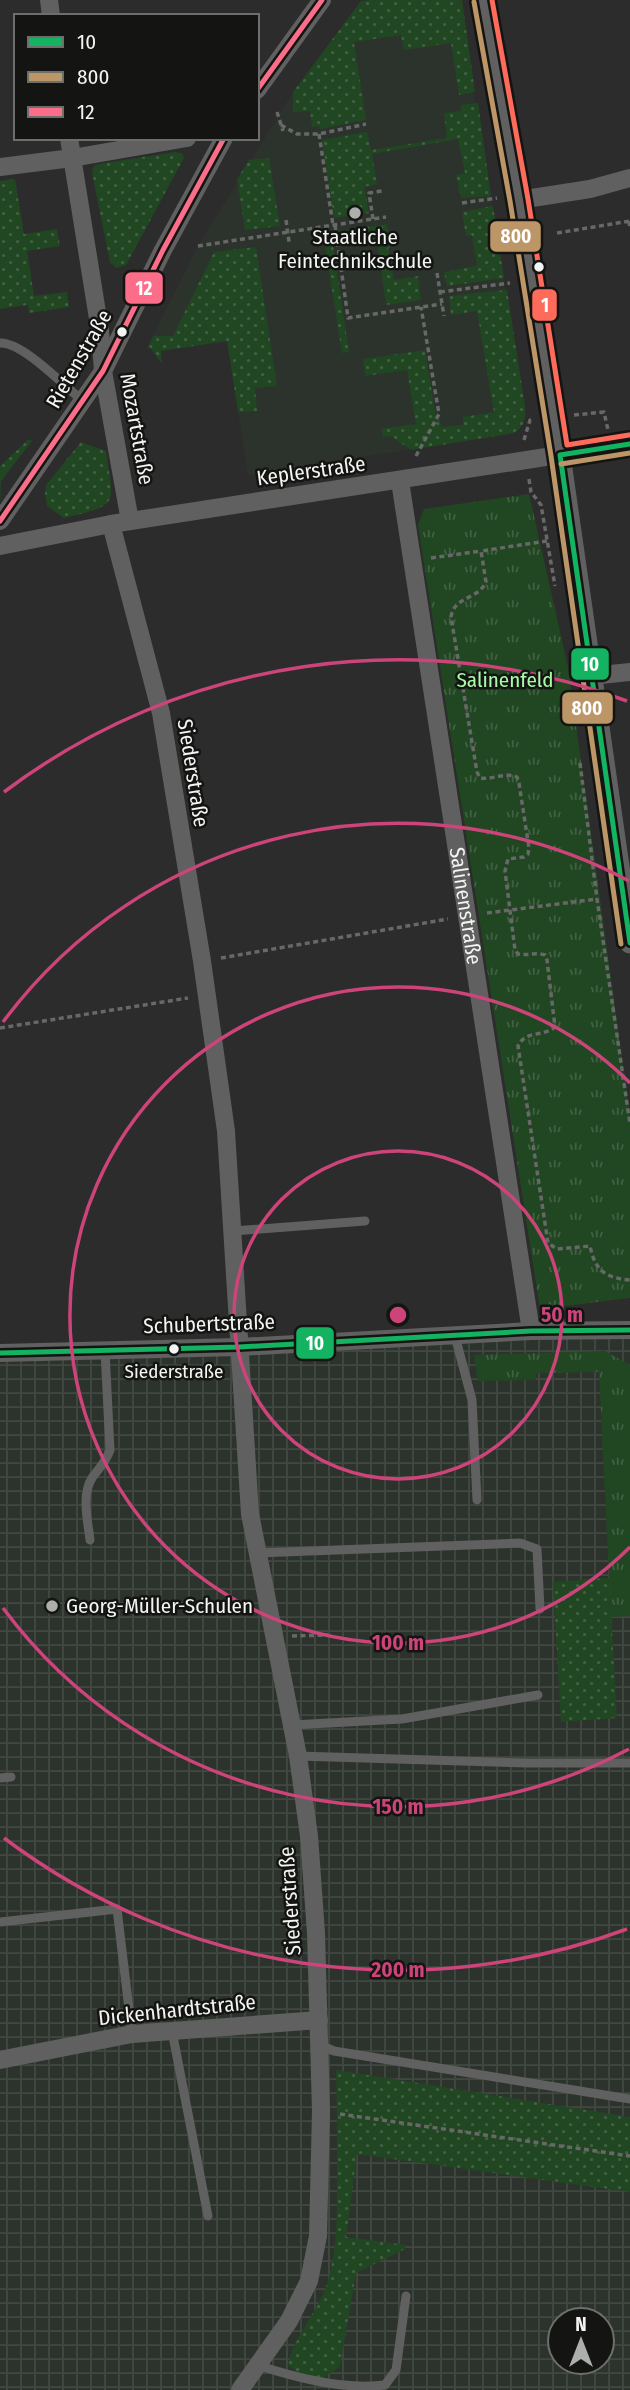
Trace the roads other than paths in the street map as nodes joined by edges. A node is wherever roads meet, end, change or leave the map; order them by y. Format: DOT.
graph roads {
  1 [pos="322,0"];
  2 [pos="484,0"];
  3 [pos="259,87"];
  4 [pos="69,140"];
  5 [pos="176,140"];
  6 [pos="223,140"];
  7 [pos="72,158"];
  8 [pos="0,167"];
  9 [pos="630,178"];
  10 [pos="519,200"];
  11 [pos="0,343"];
  12 [pos="103,371"];
  13 [pos="83,401"];
  14 [pos="630,444"];
  15 [pos="560,455"];
  16 [pos="400,481"];
  17 [pos="0,521"];
  18 [pos="130,521"];
  19 [pos="111,524"];
  20 [pos="0,546"];
  21 [pos="630,672"];
  22 [pos="591,676"];
  23 [pos="630,943"];
  24 [pos="365,1221"];
  25 [pos="233,1231"];
  26 [pos="630,1330"];
  27 [pos="531,1331"];
  28 [pos="455,1336"];
  29 [pos="239,1347"];
  30 [pos="105,1351"];
  31 [pos="0,1353"];
  32 [pos="477,1500"];
  33 [pos="90,1541"];
  34 [pos="257,1553"];
  35 [pos="540,1609"];
  36 [pos="538,1695"];
  37 [pos="292,1725"];
  38 [pos="298,1756"];
  39 [pos="630,1763"];
  40 [pos="11,1777"];
  41 [pos="0,1778"];
  42 [pos="0,1922"];
  43 [pos="319,2020"];
  44 [pos="172,2031"];
  45 [pos="132,2034"];
  46 [pos="320,2045"];
  47 [pos="0,2060"];
  48 [pos="630,2099"];
  49 [pos="208,2216"];
  50 [pos="406,2295"];
  51 [pos="257,2365"];
  52 [pos="245,2388"];
  1 -- 3 [label="street"];
  2 -- 10 [label="street"];
  4 -- 7 [label="street, Mozartstraße"];
  5 -- 7 [label="street"];
  6 -- 12 [label="street, Rietenstraße"];
  7 -- 8 [label="street"];
  7 -- 12 [label="street, Mozartstraße"];
  9 -- 10 [label="street"];
  10 -- 15 [label="street"];
  11 -- 13 [label="lane"];
  12 -- 13 [label="street, Rietenstraße"];
  12 -- 18 [label="street, Mozartstraße"];
  13 -- 17 [label="street, Rietenstraße"];
  14 -- 15 [label="street, Keplerstraße"];
  15 -- 16 [label="street, Keplerstraße"];
  15 -- 22 [label="street"];
  16 -- 18 [label="street, Keplerstraße"];
  16 -- 27 [label="street, Salinenstraße"];
  18 -- 19 [label="street, Keplerstraße"];
  19 -- 20 [label="street, Keplerstraße"];
  19 -- 25 [label="street, Siederstraße"];
  21 -- 22 [label="street"];
  22 -- 23 [label="street"];
  24 -- 25 [label="lane"];
  25 -- 29 [label="street, Siederstraße"];
  26 -- 27 [label="street, Schubertstraße"];
  27 -- 28 [label="street, Schubertstraße"];
  28 -- 29 [label="street, Schubertstraße"];
  28 -- 32 [label="lane"];
  29 -- 30 [label="street, Schubertstraße"];
  29 -- 34 [label="street, Siederstraße"];
  30 -- 31 [label="street, Schubertstraße"];
  30 -- 33 [label="lane"];
  34 -- 35 [label="lane"];
  34 -- 37 [label="street, Siederstraße"];
  36 -- 37 [label="lane"];
  37 -- 38 [label="street, Siederstraße"];
  38 -- 39 [label="lane"];
  38 -- 43 [label="street, Siederstraße"];
  40 -- 41 [label="lane"];
  42 -- 45 [label="lane"];
  43 -- 44 [label="street, Dickenhardtstraße"];
  43 -- 46 [label="street, Siederstraße"];
  44 -- 45 [label="street, Dickenhardtstraße"];
  44 -- 49 [label="lane"];
  45 -- 47 [label="street, Dickenhardtstraße"];
  46 -- 48 [label="lane"];
  46 -- 51 [label="street, Siederstraße"];
  50 -- 51 [label="lane"];
  51 -- 52 [label="street, Siederstraße"];
}
